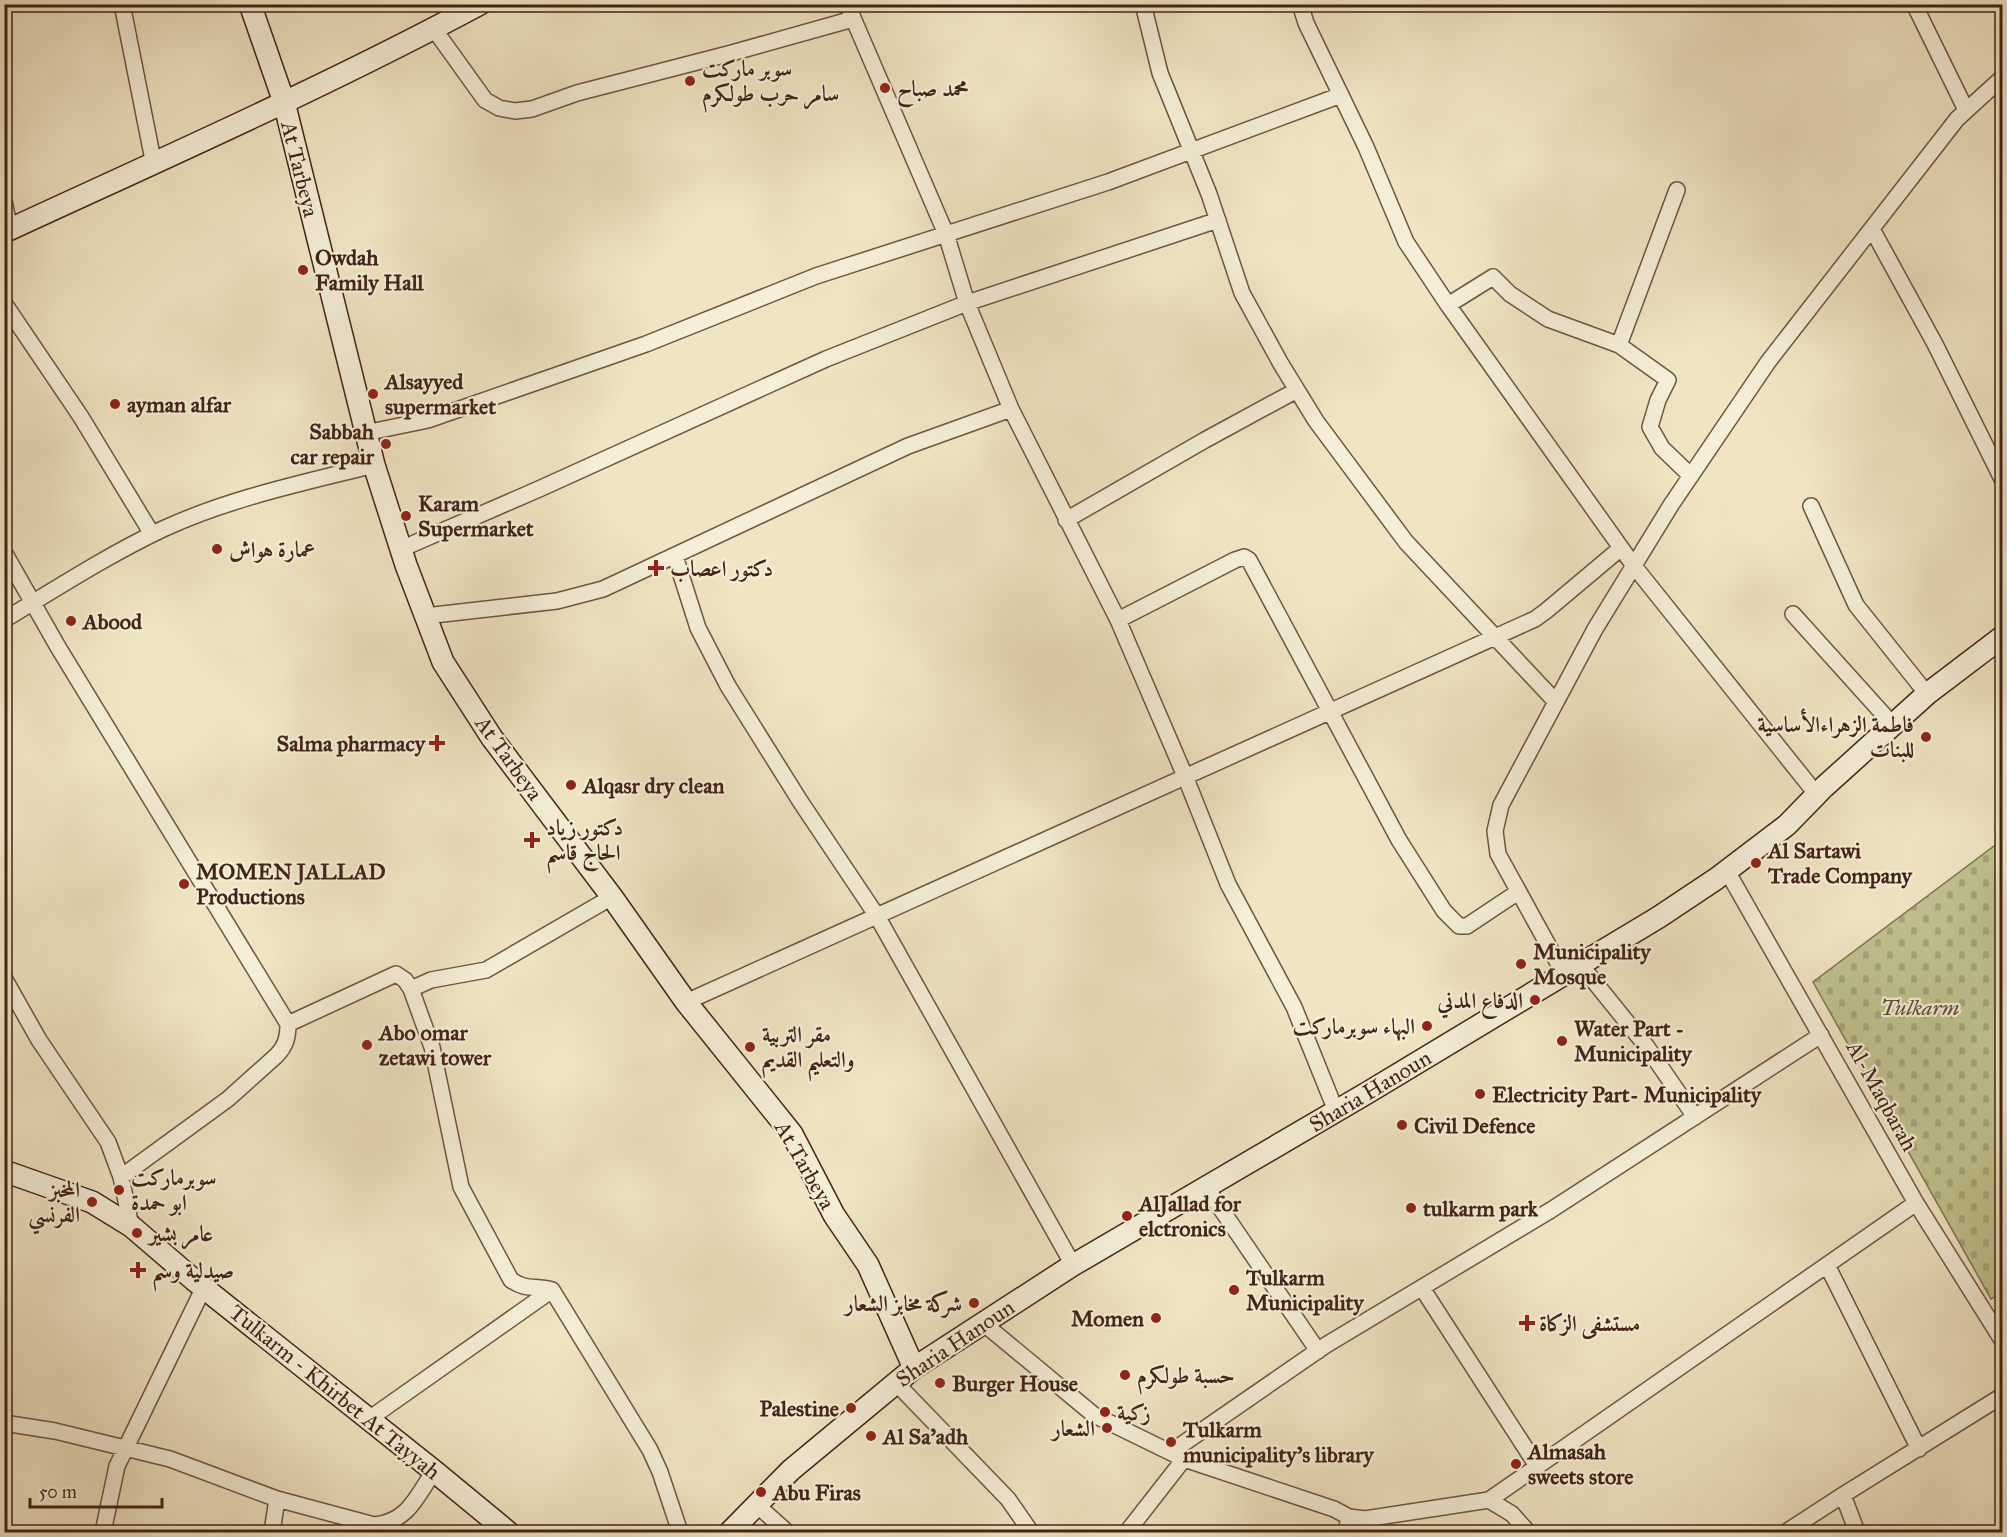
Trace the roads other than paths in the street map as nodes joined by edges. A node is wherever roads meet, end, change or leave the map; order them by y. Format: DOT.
graph roads {
  1 [pos="122,4"];
  2 [pos="250,4"];
  3 [pos="480,4"];
  4 [pos="847,4"];
  5 [pos="1143,4"];
  6 [pos="1300,4"];
  7 [pos="1914,4"];
  8 [pos="853,19"];
  9 [pos="434,29"];
  10 [pos="2002,78"];
  11 [pos="1341,95"];
  12 [pos="284,102"];
  13 [pos="1966,110"];
  14 [pos="1191,151"];
  15 [pos="154,165"];
  16 [pos="1677,190"];
  17 [pos="4,201"];
  18 [pos="1218,220"];
  19 [pos="1872,229"];
  20 [pos="7,231"];
  21 [pos="946,234"];
  22 [pos="4,303"];
  23 [pos="967,303"];
  24 [pos="1448,305"];
  25 [pos="1619,345"];
  26 [pos="1297,390"];
  27 [pos="1011,409"];
  28 [pos="365,433"];
  29 [pos="374,465"];
  30 [pos="1691,476"];
  31 [pos="2002,479"];
  32 [pos="1811,506"];
  33 [pos="1066,520"];
  34 [pos="152,534"];
  35 [pos="1621,548"];
  36 [pos="401,549"];
  37 [pos="4,552"];
  38 [pos="675,556"];
  39 [pos="1634,566"];
  40 [pos="33,603"];
  41 [pos="1793,614"];
  42 [pos="425,616"];
  43 [pos="4,620"];
  44 [pos="1118,620"];
  45 [pos="1495,637"];
  46 [pos="2002,637"];
  47 [pos="1927,694"];
  48 [pos="1556,702"];
  49 [pos="1329,712"];
  50 [pos="1893,725"];
  51 [pos="1185,776"];
  52 [pos="1817,795"];
  53 [pos="1728,871"];
  54 [pos="1518,892"];
  55 [pos="612,897"];
  56 [pos="877,916"];
  57 [pos="1572,969"];
  58 [pos="4,978"];
  59 [pos="411,989"];
  60 [pos="686,1002"];
  61 [pos="288,1024"];
  62 [pos="1821,1035"];
  63 [pos="1336,1111"];
  64 [pos="1695,1117"];
  65 [pos="4,1171"];
  66 [pos="121,1178"];
  67 [pos="1206,1187"];
  68 [pos="1916,1203"];
  69 [pos="131,1226"];
  70 [pos="1827,1264"];
  71 [pos="1073,1265"];
  72 [pos="204,1287"];
  73 [pos="1422,1288"];
  74 [pos="552,1290"];
  75 [pos="983,1323"];
  76 [pos="2002,1340"];
  77 [pos="1318,1351"];
  78 [pos="914,1368"];
  79 [pos="896,1383"];
  80 [pos="2002,1396"];
  81 [pos="369,1419"];
  82 [pos="4,1423"];
  83 [pos="125,1448"];
  84 [pos="1919,1449"];
  85 [pos="1178,1456"];
  86 [pos="1537,1466"];
  87 [pos="434,1471"];
  88 [pos="1843,1495"];
  89 [pos="277,1498"];
  90 [pos="1489,1500"];
  91 [pos="757,1505"];
  92 [pos="1347,1525"];
  93 [pos="380,1529"];
  94 [pos="103,1533"];
  95 [pos="272,1533"];
  96 [pos="508,1533"];
  97 [pos="680,1533"];
  98 [pos="730,1533"];
  99 [pos="787,1533"];
  100 [pos="1030,1533"];
  101 [pos="1127,1533"];
  102 [pos="1528,1533"];
  103 [pos="1786,1533"];
  104 [pos="1857,1533"];
  1 -- 15 [label="street"];
  2 -- 12 [label="street, At Tarbeya"];
  3 -- 9 [label="street"];
  4 -- 8 [label="street"];
  5 -- 14 [label="street"];
  6 -- 11 [label="street"];
  7 -- 13 [label="street"];
  8 -- 9 [label="street"];
  8 -- 21 [label="street"];
  9 -- 12 [label="street"];
  10 -- 13 [label="street"];
  11 -- 14 [label="street"];
  11 -- 24 [label="street"];
  12 -- 15 [label="street"];
  12 -- 28 [label="street, At Tarbeya"];
  13 -- 19 [label="street"];
  14 -- 18 [label="street"];
  14 -- 21 [label="street"];
  15 -- 20 [label="street"];
  16 -- 25 [label="street"];
  17 -- 20 [label="street"];
  18 -- 23 [label="street"];
  18 -- 26 [label="street"];
  19 -- 30 [label="street"];
  19 -- 31 [label="street"];
  21 -- 23 [label="street"];
  21 -- 28 [label="street"];
  22 -- 34 [label="street"];
  23 -- 27 [label="street"];
  23 -- 36 [label="street"];
  24 -- 25 [label="street"];
  24 -- 35 [label="street"];
  25 -- 30 [label="street"];
  26 -- 33 [label="street"];
  26 -- 45 [label="street"];
  27 -- 33 [label="street"];
  27 -- 38 [label="street"];
  28 -- 29 [label="street, At Tarbeya"];
  29 -- 34 [label="street"];
  29 -- 36 [label="street, At Tarbeya"];
  30 -- 39 [label="street"];
  32 -- 47 [label="street"];
  33 -- 44 [label="street"];
  34 -- 40 [label="street"];
  35 -- 39 [label="street"];
  35 -- 45 [label="street"];
  36 -- 42 [label="street, At Tarbeya"];
  37 -- 40 [label="street"];
  38 -- 42 [label="street"];
  38 -- 56 [label="street"];
  39 -- 48 [label="street"];
  39 -- 52 [label="street"];
  40 -- 43 [label="street"];
  40 -- 61 [label="street"];
  41 -- 50 [label="street"];
  42 -- 55 [label="street, At Tarbeya"];
  44 -- 49 [label="street"];
  44 -- 51 [label="street"];
  45 -- 48 [label="street"];
  45 -- 49 [label="street"];
  46 -- 47 [label="street, Sharia Hanoun"];
  47 -- 50 [label="street, Sharia Hanoun"];
  48 -- 54 [label="street"];
  49 -- 51 [label="street"];
  49 -- 54 [label="street"];
  50 -- 52 [label="street, Sharia Hanoun"];
  51 -- 56 [label="street"];
  51 -- 63 [label="street"];
  52 -- 53 [label="street, Sharia Hanoun"];
  53 -- 57 [label="street, Sharia Hanoun"];
  53 -- 62 [label="street, Al-Maqbarah"];
  54 -- 57 [label="street"];
  55 -- 59 [label="street"];
  55 -- 60 [label="street, At Tarbeya"];
  56 -- 60 [label="street"];
  56 -- 71 [label="street"];
  57 -- 63 [label="street, Sharia Hanoun"];
  57 -- 64 [label="street"];
  58 -- 66 [label="street"];
  59 -- 61 [label="street"];
  59 -- 74 [label="street"];
  60 -- 78 [label="street, At Tarbeya"];
  61 -- 66 [label="street"];
  62 -- 64 [label="street"];
  62 -- 68 [label="street, Al-Maqbarah"];
  63 -- 67 [label="street, Sharia Hanoun"];
  64 -- 73 [label="street"];
  65 -- 69 [label="street, Tulkarm - Khirbet At Tayyah"];
  66 -- 69 [label="street"];
  67 -- 71 [label="street, Sharia Hanoun"];
  67 -- 77 [label="street"];
  68 -- 70 [label="street"];
  68 -- 76 [label="street, Al-Maqbarah"];
  69 -- 72 [label="street, Tulkarm - Khirbet At Tayyah"];
  70 -- 84 [label="street"];
  70 -- 86 [label="street"];
  71 -- 75 [label="street, Sharia Hanoun"];
  72 -- 81 [label="street, Tulkarm - Khirbet At Tayyah"];
  72 -- 83 [label="street"];
  73 -- 77 [label="street"];
  73 -- 86 [label="street"];
  74 -- 81 [label="street"];
  74 -- 97 [label="street"];
  75 -- 78 [label="street, Sharia Hanoun"];
  75 -- 85 [label="street"];
  77 -- 85 [label="street"];
  78 -- 79 [label="street, Sharia Hanoun"];
  79 -- 91 [label="street, Sharia Hanoun"];
  79 -- 100 [label="street"];
  80 -- 84 [label="street"];
  81 -- 87 [label="street, Tulkarm - Khirbet At Tayyah"];
  82 -- 83 [label="street"];
  83 -- 89 [label="street"];
  83 -- 94 [label="street"];
  84 -- 88 [label="street"];
  85 -- 92 [label="street"];
  85 -- 101 [label="street"];
  86 -- 90 [label="street"];
  87 -- 93 [label="street"];
  87 -- 96 [label="street, Tulkarm - Khirbet At Tayyah"];
  88 -- 103 [label="street"];
  88 -- 104 [label="street"];
  89 -- 93 [label="street"];
  89 -- 95 [label="street"];
  90 -- 92 [label="street"];
  90 -- 102 [label="street"];
  91 -- 98 [label="street, Sharia Hanoun"];
  91 -- 99 [label="street"];
}
